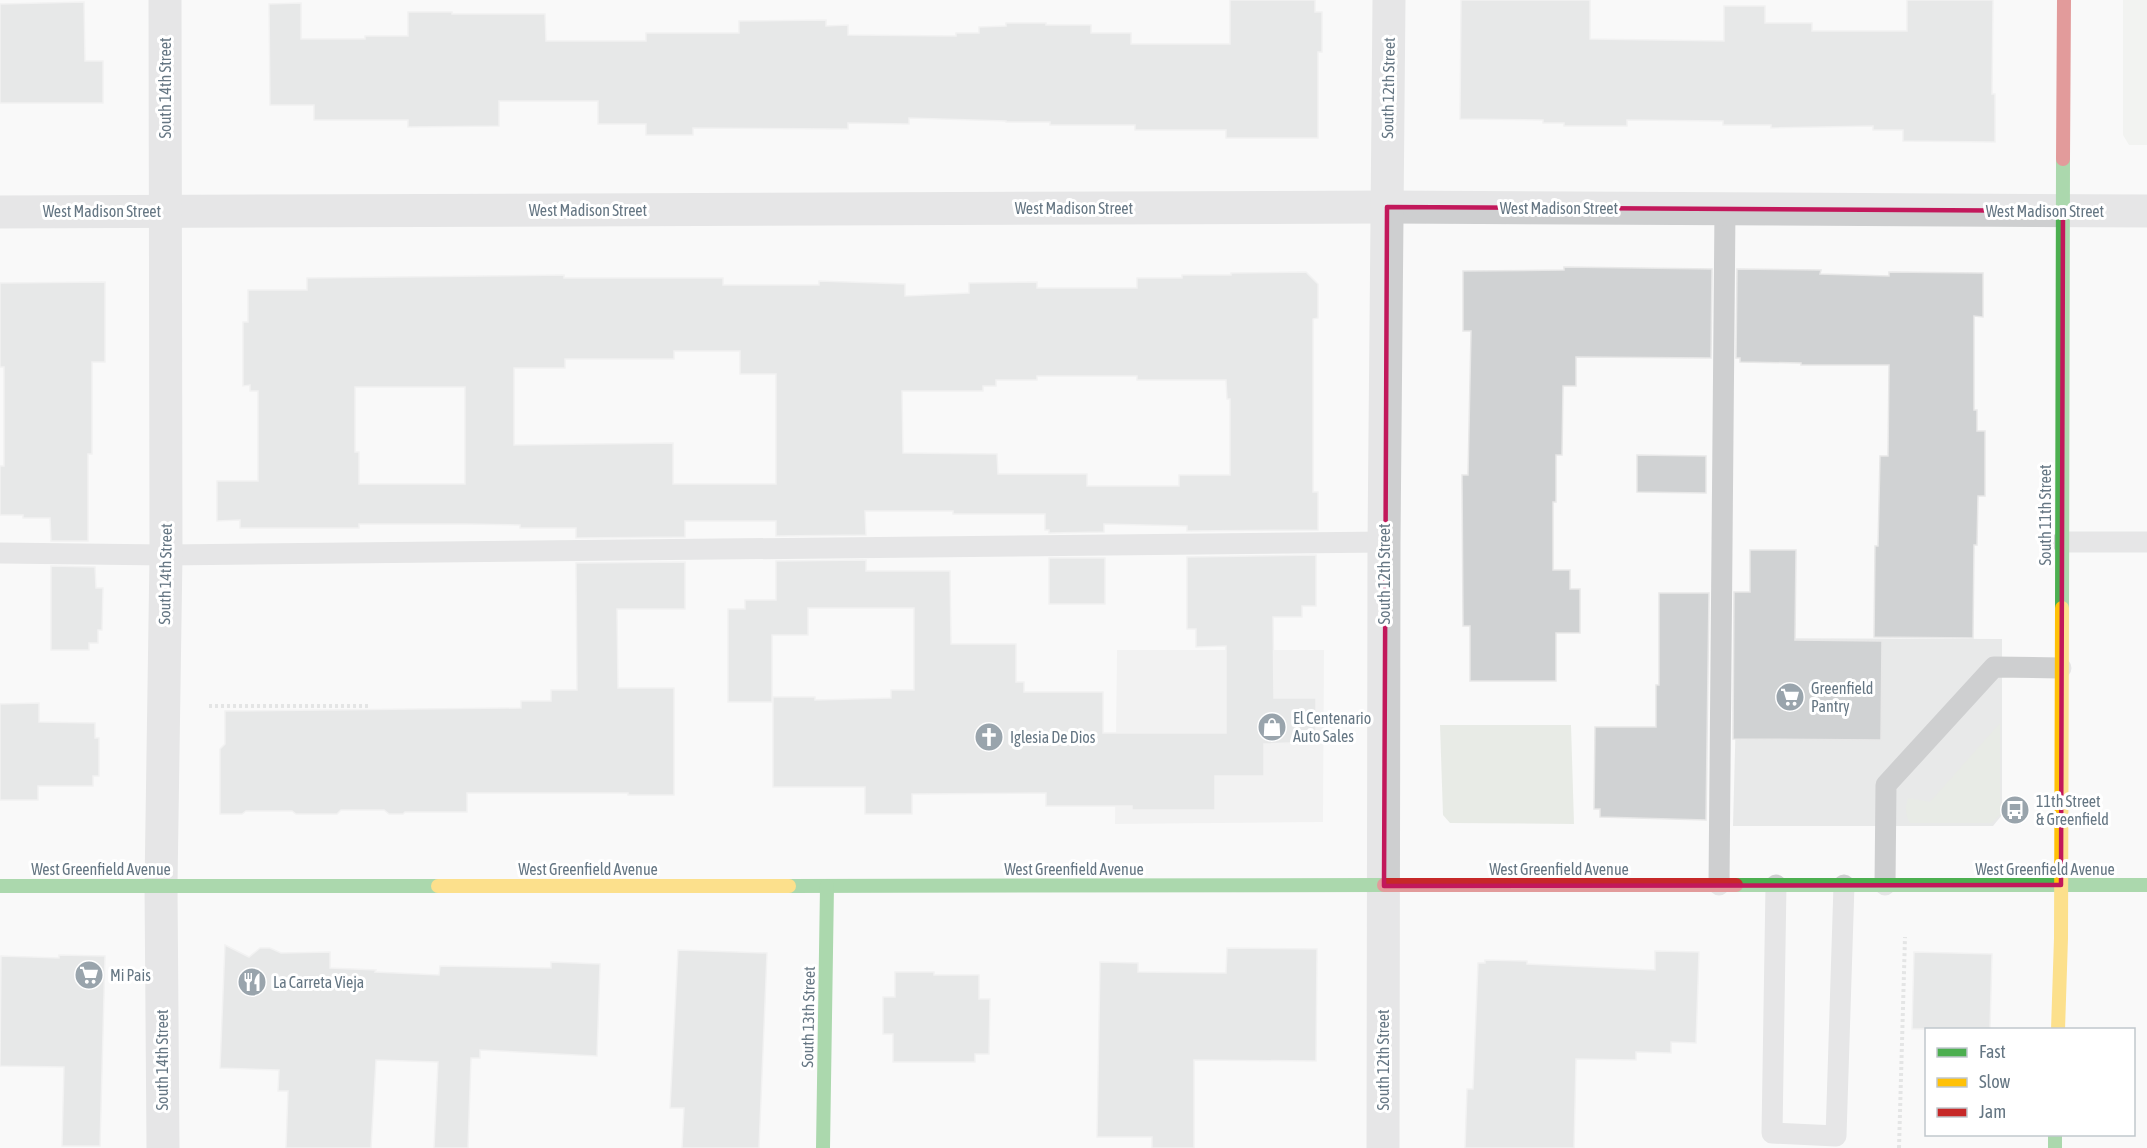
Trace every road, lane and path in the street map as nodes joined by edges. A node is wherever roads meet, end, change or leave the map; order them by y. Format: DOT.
graph roads {
  1 [pos="165,0"];
  2 [pos="1389,0"];
  3 [pos="2064,0"];
  4 [pos="1387,207"];
  5 [pos="1725,209"];
  6 [pos="165,211"];
  7 [pos="2063,211"];
  8 [pos="0,212"];
  9 [pos="2147,212"];
  10 [pos="1384,542"];
  11 [pos="2062,542"];
  12 [pos="2147,542"];
  13 [pos="0,553"];
  14 [pos="166,555"];
  15 [pos="2061,668"];
  16 [pos="208,706"];
  17 [pos="368,706"];
  18 [pos="1719,885"];
  19 [pos="1776,885"];
  20 [pos="1844,885"];
  21 [pos="1885,885"];
  22 [pos="2061,885"];
  23 [pos="2147,885"];
  24 [pos="0,886"];
  25 [pos="161,886"];
  26 [pos="826,886"];
  27 [pos="1384,886"];
  28 [pos="1905,937"];
  29 [pos="2058,1028"];
  30 [pos="163,1148"];
  31 [pos="823,1148"];
  32 [pos="1383,1148"];
  33 [pos="1899,1148"];
  1 -- 6 [label="street, South 14th Street"];
  2 -- 4 [label="street, South 12th Street"];
  3 -- 7 [label="main road, South 11th Street"];
  4 -- 5 [label="street, West Madison Street"];
  4 -- 6 [label="street, West Madison Street"];
  4 -- 10 [label="street, South 12th Street"];
  5 -- 7 [label="street, West Madison Street"];
  5 -- 18 [label="lane"];
  6 -- 8 [label="street, West Madison Street"];
  6 -- 14 [label="street, South 14th Street"];
  7 -- 9 [label="street, West Madison Street"];
  7 -- 11 [label="main road, South 11th Street"];
  10 -- 14 [label="lane"];
  10 -- 27 [label="street, South 12th Street"];
  11 -- 12 [label="lane"];
  11 -- 15 [label="main road, South 11th Street"];
  13 -- 14 [label="lane"];
  14 -- 25 [label="street, South 14th Street"];
  15 -- 21 [label="lane"];
  15 -- 22 [label="main road, South 11th Street"];
  16 -- 17 [label="path"];
  18 -- 19 [label="main road, West Greenfield Avenue"];
  18 -- 27 [label="main road, West Greenfield Avenue"];
  19 -- 20 [label="main road, West Greenfield Avenue"];
  19 -- 20 [label="lane"];
  20 -- 21 [label="main road, West Greenfield Avenue"];
  21 -- 22 [label="main road, West Greenfield Avenue"];
  22 -- 23 [label="main road, West Greenfield Avenue"];
  22 -- 29 [label="main road, South 11th Street"];
  24 -- 25 [label="main road, West Greenfield Avenue"];
  25 -- 26 [label="main road, West Greenfield Avenue"];
  25 -- 30 [label="street, South 14th Street"];
  26 -- 27 [label="main road, West Greenfield Avenue"];
  26 -- 31 [label="main road, South 13th Street"];
  27 -- 32 [label="street, South 12th Street"];
  28 -- 33 [label="path"];
}
